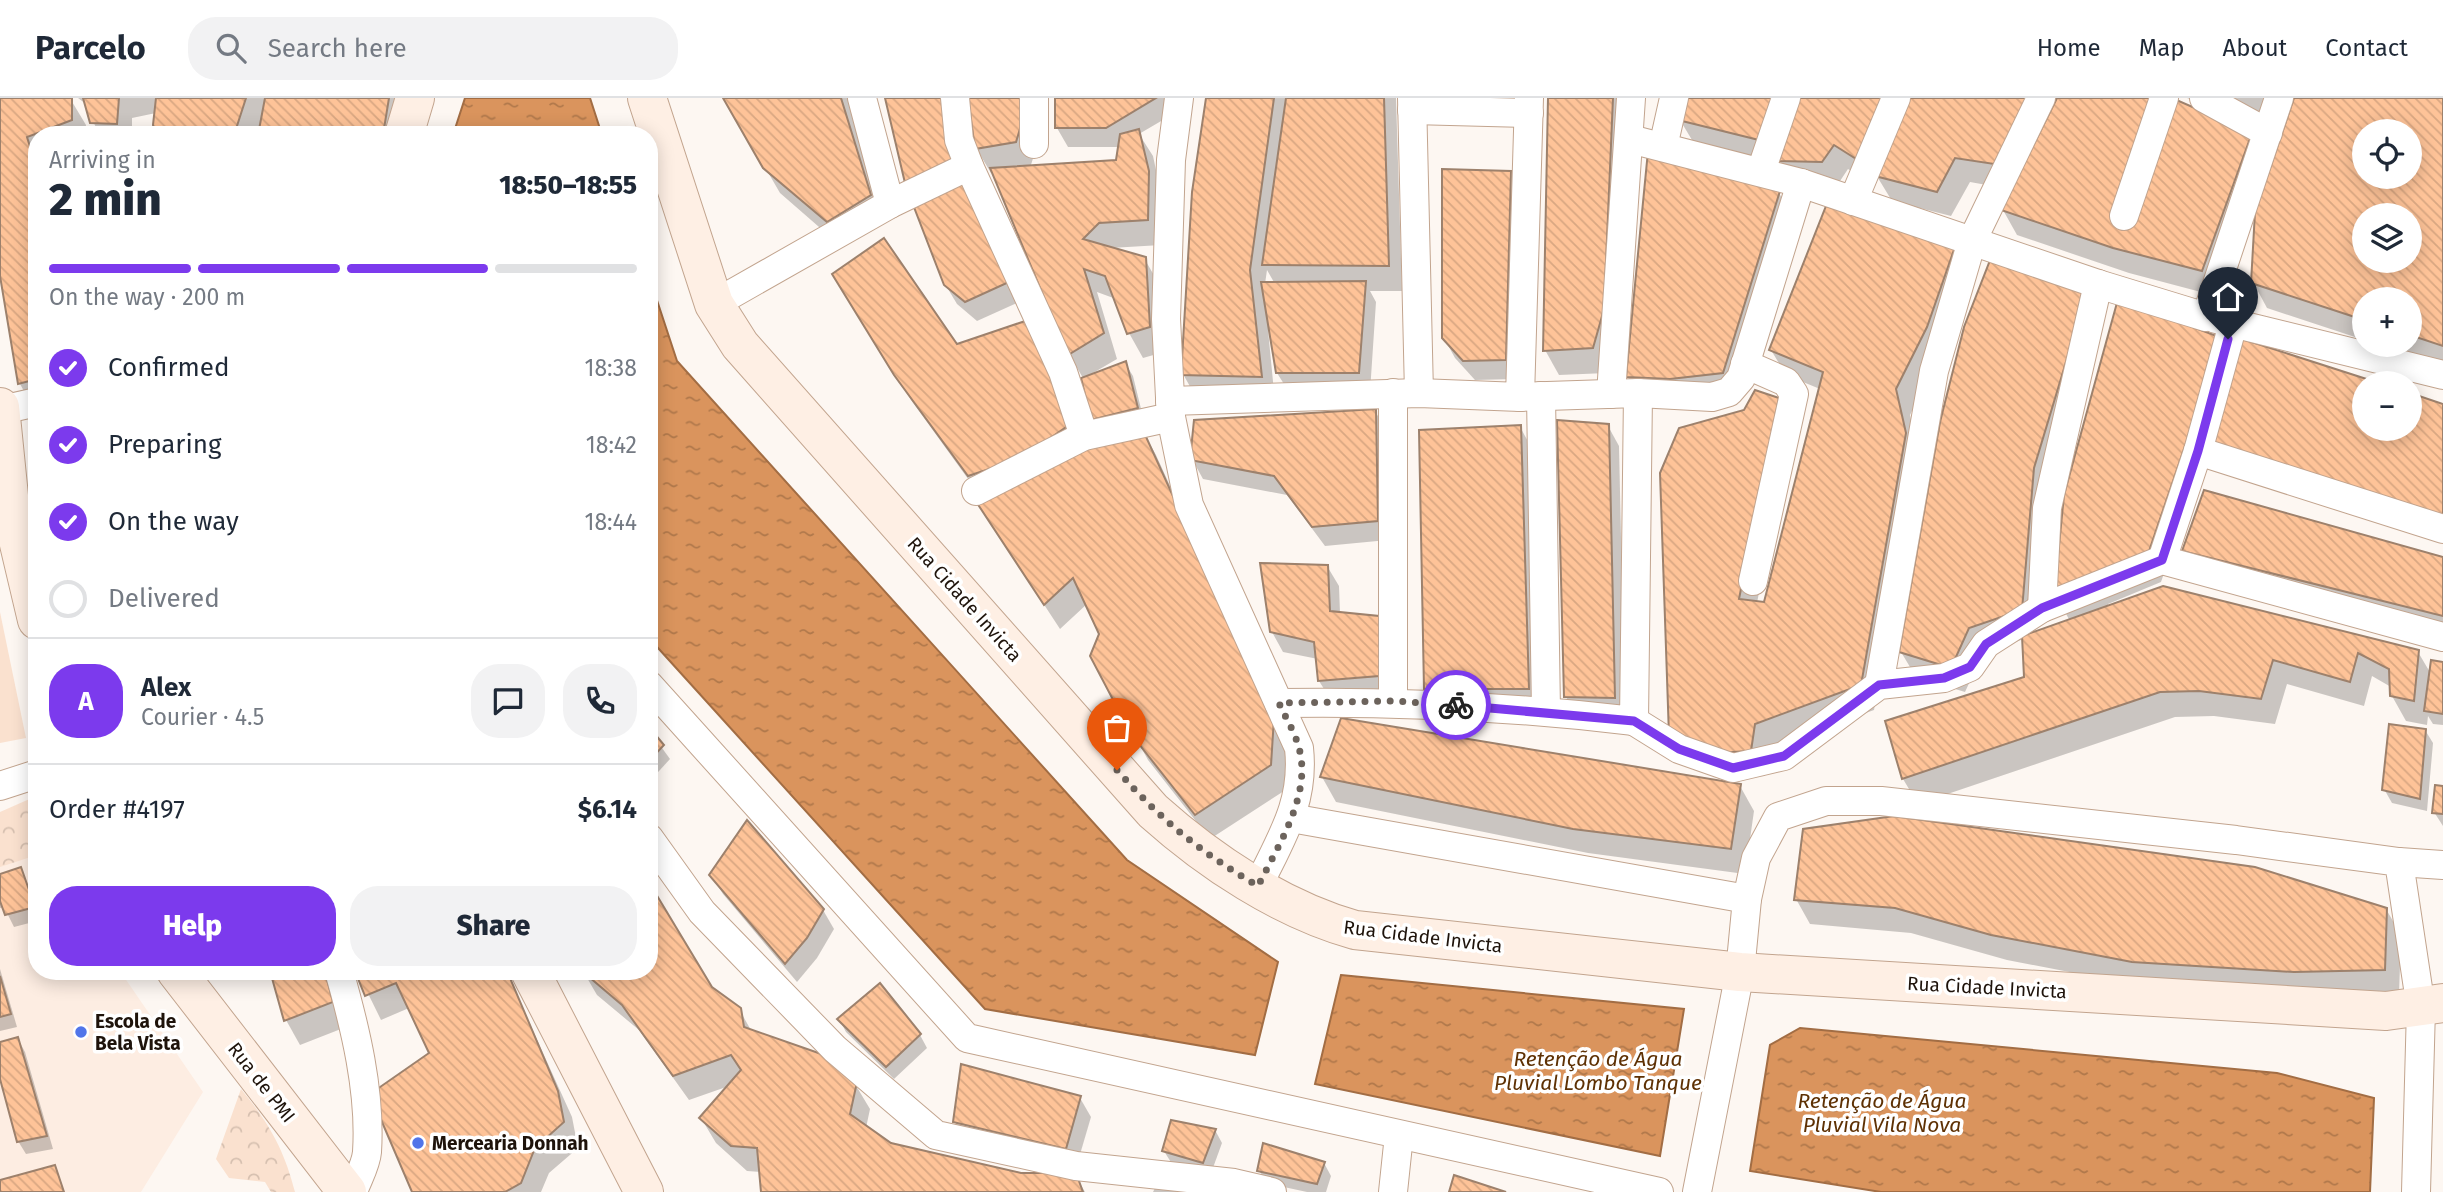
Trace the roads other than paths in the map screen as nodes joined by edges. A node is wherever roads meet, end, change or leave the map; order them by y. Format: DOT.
graph roads {
  1 [pos="415,98"];
  2 [pos="647,98"];
  3 [pos="862,98"];
  4 [pos="955,98"];
  5 [pos="1034,98"];
  6 [pos="1179,98"];
  7 [pos="1631,98"];
  8 [pos="1674,98"];
  9 [pos="1786,98"];
  10 [pos="1896,98"];
  11 [pos="2041,98"];
  12 [pos="2164,98"];
  13 [pos="2204,98"];
  14 [pos="2279,98"];
  15 [pos="1412,104"];
  16 [pos="1529,105"];
  17 [pos="407,126"];
  18 [pos="656,126"];
  19 [pos="658,132"];
  20 [pos="2268,133"];
  21 [pos="1630,139"];
  22 [pos="1034,144"];
  23 [pos="1663,147"];
  24 [pos="969,166"];
  25 [pos="1761,172"];
  26 [pos="1801,183"];
  27 [pos="1853,201"];
  28 [pos="890,204"];
  29 [pos="2124,216"];
  30 [pos="1972,241"];
  31 [pos="2098,284"];
  32 [pos="714,304"];
  33 [pos="2206,317"];
  34 [pos="2233,324"];
  35 [pos="1745,364"];
  36 [pos="2443,375"];
  37 [pos="1406,393"];
  38 [pos="1625,393"];
  39 [pos="1530,396"];
  40 [pos="28,403"];
  41 [pos="0,408"];
  42 [pos="1171,409"];
  43 [pos="1084,436"];
  44 [pos="2198,451"];
  45 [pos="976,491"];
  46 [pos="2443,529"];
  47 [pos="2162,560"];
  48 [pos="1753,581"];
  49 [pos="28,582"];
  50 [pos="2042,608"];
  51 [pos="2443,638"];
  52 [pos="1879,685"];
  53 [pos="658,695"];
  54 [pos="1393,701"];
  55 [pos="1279,703"];
  56 [pos="1546,711"];
  57 [pos="1634,721"];
  58 [pos="28,777"];
  59 [pos="0,786"];
  60 [pos="1291,818"];
  61 [pos="658,851"];
  62 [pos="2399,862"];
  63 [pos="2443,865"];
  64 [pos="1258,886"];
  65 [pos="1747,899"];
  66 [pos="1740,972"];
  67 [pos="183,980"];
  68 [pos="341,980"];
  69 [pos="535,980"];
  70 [pos="2432,1006"];
  71 [pos="1399,1135"];
  72 [pos="347,1192"];
  73 [pos="353,1192"];
  74 [pos="644,1192"];
  75 [pos="1272,1192"];
  76 [pos="1393,1192"];
  77 [pos="1659,1192"];
  78 [pos="1698,1192"];
  79 [pos="2416,1192"];
  1 -- 17 [label="main road"];
  2 -- 18 [label="main road, Rua Cidade Invicta"];
  3 -- 28 [label="street"];
  4 -- 24 [label="street"];
  5 -- 22 [label="street"];
  6 -- 42 [label="street"];
  7 -- 21 [label="street"];
  8 -- 23 [label="street"];
  9 -- 25 [label="street"];
  10 -- 27 [label="street"];
  11 -- 30 [label="street"];
  12 -- 29 [label="street"];
  13 -- 20 [label="street"];
  14 -- 20 [label="street"];
  15 -- 16 [label="street"];
  15 -- 37 [label="street"];
  16 -- 39 [label="street"];
  19 -- 32 [label="main road, Rua Cidade Invicta"];
  20 -- 33 [label="street"];
  21 -- 23 [label="street"];
  21 -- 38 [label="street"];
  23 -- 25 [label="street"];
  24 -- 28 [label="street"];
  24 -- 43 [label="street"];
  25 -- 26 [label="street"];
  26 -- 27 [label="street"];
  26 -- 35 [label="street"];
  27 -- 30 [label="street"];
  28 -- 32 [label="street"];
  30 -- 31 [label="street"];
  30 -- 52 [label="street"];
  31 -- 33 [label="street"];
  31 -- 50 [label="street"];
  32 -- 64 [label="main road, Rua Cidade Invicta"];
  33 -- 34 [label="street"];
  34 -- 36 [label="street"];
  34 -- 44 [label="street"];
  35 -- 38 [label="street"];
  35 -- 48 [label="street"];
  37 -- 39 [label="street"];
  37 -- 42 [label="street"];
  37 -- 54 [label="street"];
  38 -- 39 [label="street"];
  38 -- 57 [label="street"];
  39 -- 56 [label="street"];
  40 -- 41 [label="street"];
  41 -- 49 [label="main road"];
  42 -- 43 [label="street"];
  42 -- 55 [label="street"];
  43 -- 45 [label="street"];
  44 -- 46 [label="street"];
  44 -- 47 [label="street"];
  47 -- 50 [label="street"];
  47 -- 51 [label="street"];
  50 -- 52 [label="street"];
  52 -- 57 [label="street"];
  53 -- 71 [label="street"];
  54 -- 55 [label="street"];
  54 -- 56 [label="street"];
  55 -- 60 [label="street"];
  56 -- 57 [label="street"];
  58 -- 59 [label="street"];
  60 -- 64 [label="street"];
  60 -- 65 [label="street"];
  61 -- 75 [label="street"];
  62 -- 63 [label="street"];
  62 -- 65 [label="street"];
  62 -- 70 [label="street"];
  64 -- 66 [label="main road, Rua Cidade Invicta"];
  65 -- 66 [label="street"];
  66 -- 70 [label="main road, Rua Cidade Invicta"];
  66 -- 78 [label="street"];
  67 -- 72 [label="main road, Rua de PMI"];
  68 -- 73 [label="street"];
  69 -- 74 [label="main road"];
  70 -- 79 [label="street"];
  71 -- 76 [label="street"];
  71 -- 77 [label="street"];
}
